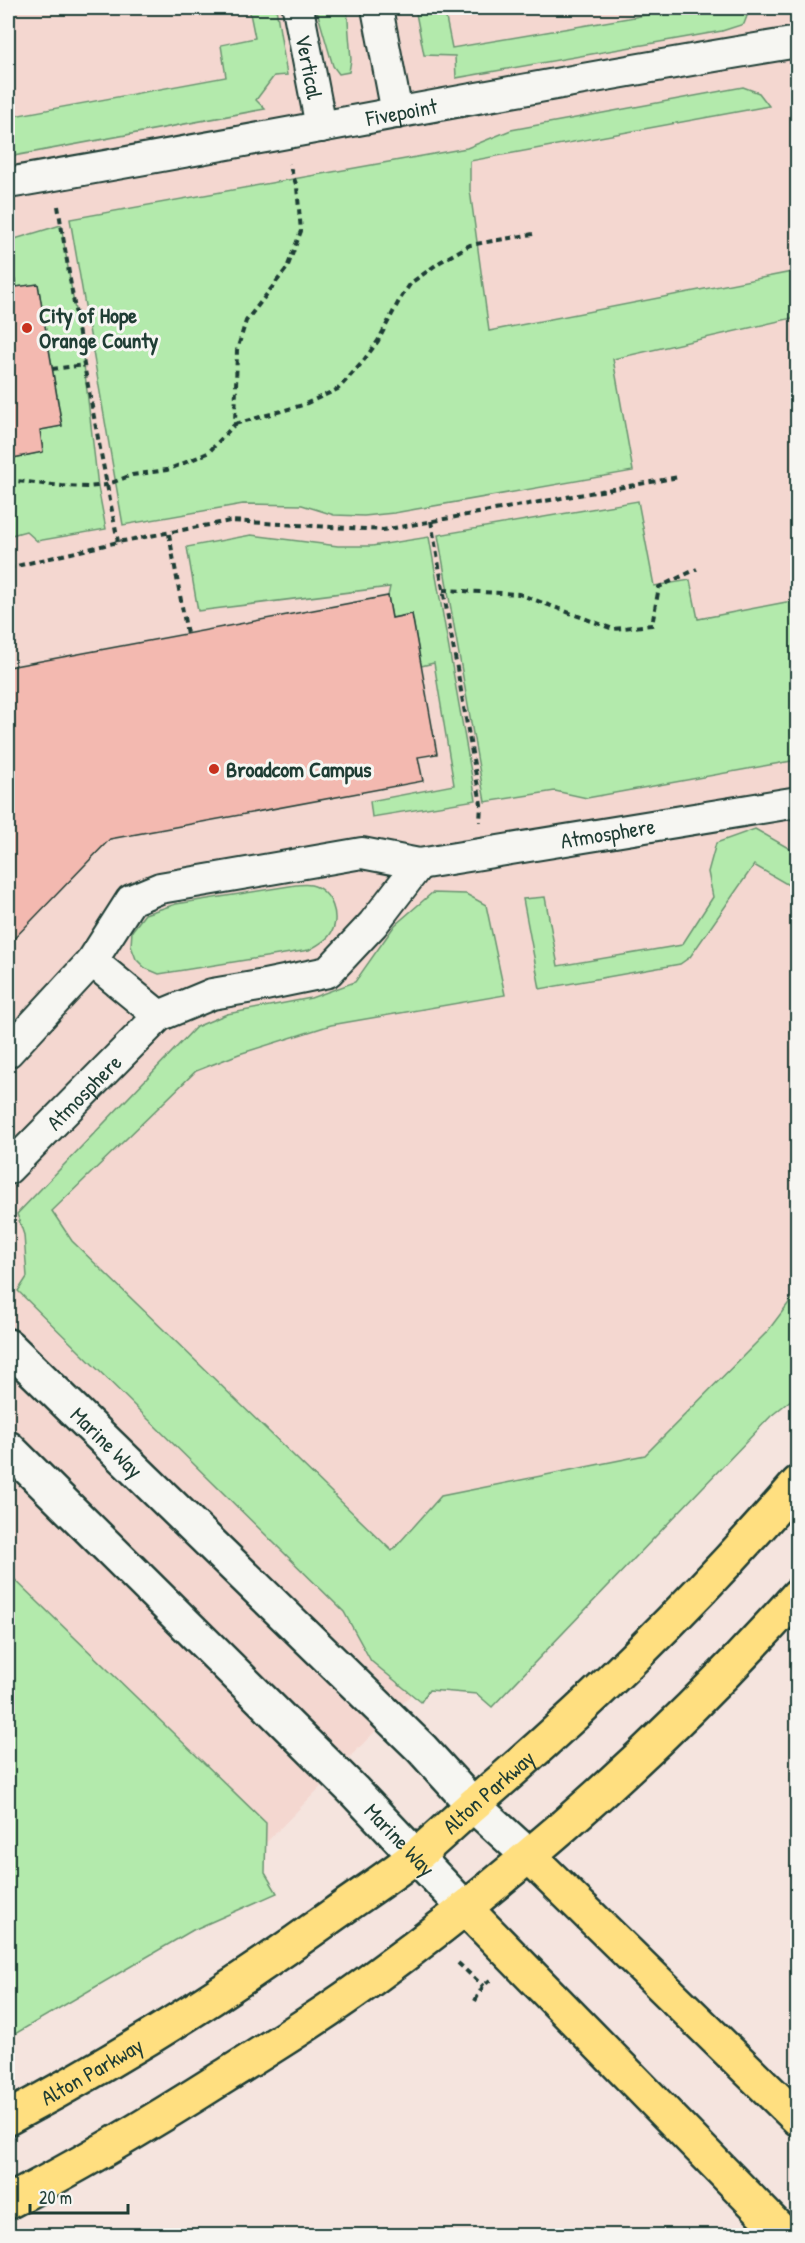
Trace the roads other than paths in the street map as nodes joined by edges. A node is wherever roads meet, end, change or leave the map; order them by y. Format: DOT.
graph roads {
  1 [pos="298,8"];
  2 [pos="377,8"];
  3 [pos="798,42"];
  4 [pos="397,113"];
  5 [pos="321,127"];
  6 [pos="8,183"];
  7 [pos="798,802"];
  8 [pos="766,806"];
  9 [pos="798,824"];
  10 [pos="419,864"];
  11 [pos="92,961"];
  12 [pos="159,1016"];
  13 [pos="8,1052"];
  14 [pos="8,1169"];
  15 [pos="8,1346"];
  16 [pos="8,1448"];
  17 [pos="798,1483"];
  18 [pos="798,1595"];
  19 [pos="473,1805"];
  20 [pos="416,1856"];
  21 [pos="529,1856"];
  22 [pos="465,1908"];
  23 [pos="8,2118"];
  24 [pos="798,2119"];
  25 [pos="8,2202"];
  26 [pos="786,2235"];
  1 -- 5 [label="street, Vertical"];
  2 -- 4 [label="street"];
  3 -- 4 [label="street, Fivepoint"];
  4 -- 5 [label="street, Fivepoint"];
  5 -- 6 [label="street, Fivepoint"];
  7 -- 8 [label="street, Atmosphere"];
  8 -- 9 [label="street"];
  8 -- 10 [label="street, Atmosphere"];
  10 -- 11 [label="street, Atmosphere"];
  10 -- 12 [label="street, Atmosphere"];
  11 -- 12 [label="street"];
  11 -- 13 [label="street, Atmosphere"];
  12 -- 14 [label="street, Atmosphere"];
  15 -- 19 [label="main road, Marine Way"];
  16 -- 20 [label="main road, Marine Way"];
  17 -- 19 [label="main road, Alton Parkway"];
  18 -- 21 [label="main road"];
  19 -- 20 [label="main road, Alton Parkway"];
  19 -- 21 [label="main road, Marine Way"];
  20 -- 22 [label="main road, Marine Way"];
  20 -- 23 [label="main road, Alton Parkway"];
  21 -- 22 [label="main road"];
  21 -- 24 [label="main road, Marine Way"];
  22 -- 25 [label="main road"];
  22 -- 26 [label="main road, Marine Way"];
}
